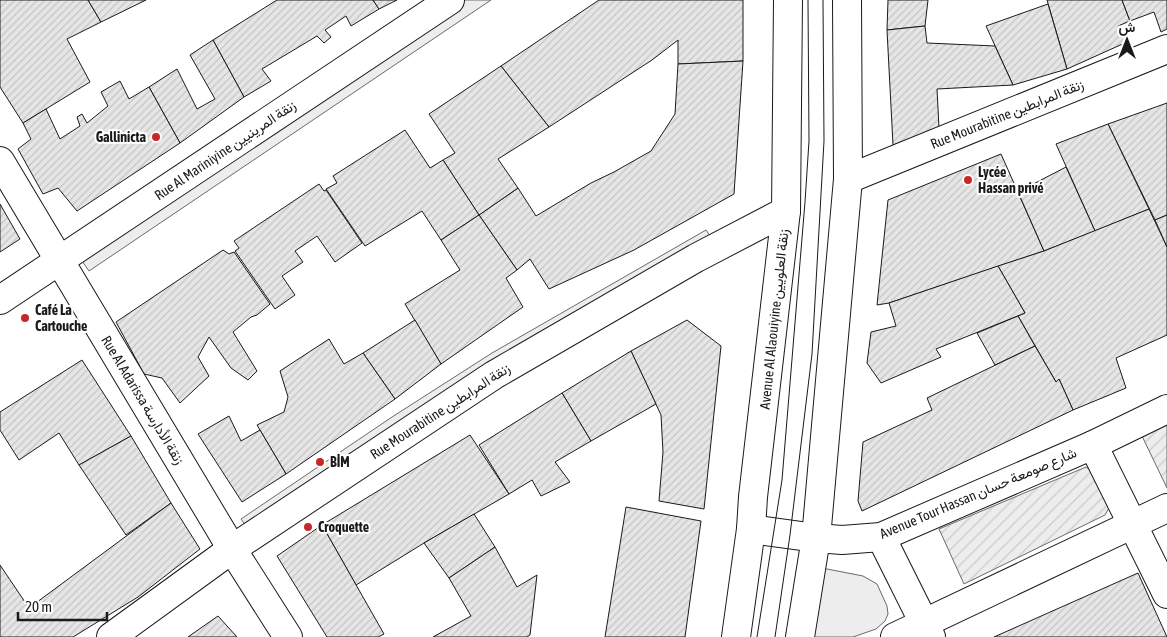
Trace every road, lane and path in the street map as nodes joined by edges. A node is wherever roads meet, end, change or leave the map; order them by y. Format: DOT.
graph roads {
  1 [pos="450,0"];
  2 [pos="788,0"];
  3 [pos="847,0"];
  4 [pos="1167,49"];
  5 [pos="0,161"];
  6 [pos="848,179"];
  7 [pos="786,211"];
  8 [pos="59,260"];
  9 [pos="0,300"];
  10 [pos="1167,409"];
  11 [pos="1093,445"];
  12 [pos="1167,508"];
  13 [pos="1132,524"];
  14 [pos="751,530"];
  15 [pos="881,537"];
  16 [pos="816,538"];
  17 [pos="232,549"];
  18 [pos="1167,594"];
  19 [pos="927,630"];
  20 [pos="111,637"];
  21 [pos="288,637"];
  22 [pos="736,637"];
  23 [pos="800,637"];
  24 [pos="895,637"];
  1 -- 8 [label="street, Rue Al Mariniyine زنقة المرينيين"];
  2 -- 7 [label="street, Avenue Al Alaouiyine زنقة العلويين"];
  3 -- 6 [label="street"];
  4 -- 6 [label="street, Rue Mourabitine زنقة المرابطين"];
  5 -- 8 [label="street, Rue Al Adarissa زنقة الأدارسة"];
  6 -- 16 [label="street"];
  7 -- 14 [label="street, Avenue Al Alaouiyine زنقة العلويين"];
  7 -- 17 [label="street, Rue Mourabitine زنقة المرابطين"];
  8 -- 9 [label="street, Rue Al Mariniyine زنقة المرينيين"];
  8 -- 17 [label="street, Rue Al Adarissa زنقة الأدارسة"];
  10 -- 11 [label="street, Avenue Tour Hassan شارع صومعة حسان"];
  11 -- 13 [label="street"];
  11 -- 15 [label="street, Avenue Tour Hassan شارع صومعة حسان"];
  12 -- 13 [label="street"];
  13 -- 18 [label="street"];
  13 -- 19 [label="street"];
  14 -- 16 [label="street, Avenue Tour Hassan شارع صومعة حسان"];
  14 -- 22 [label="street, Avenue Al Alaouiyine زنقة العلويين"];
  15 -- 16 [label="street, Avenue Tour Hassan شارع صومعة حسان"];
  15 -- 19 [label="street"];
  16 -- 23 [label="street"];
  17 -- 20 [label="street, Rue Mourabitine زنقة المرابطين"];
  17 -- 21 [label="street, Rue Al Adarissa زنقة الأدارسة"];
  19 -- 24 [label="street"];
}
